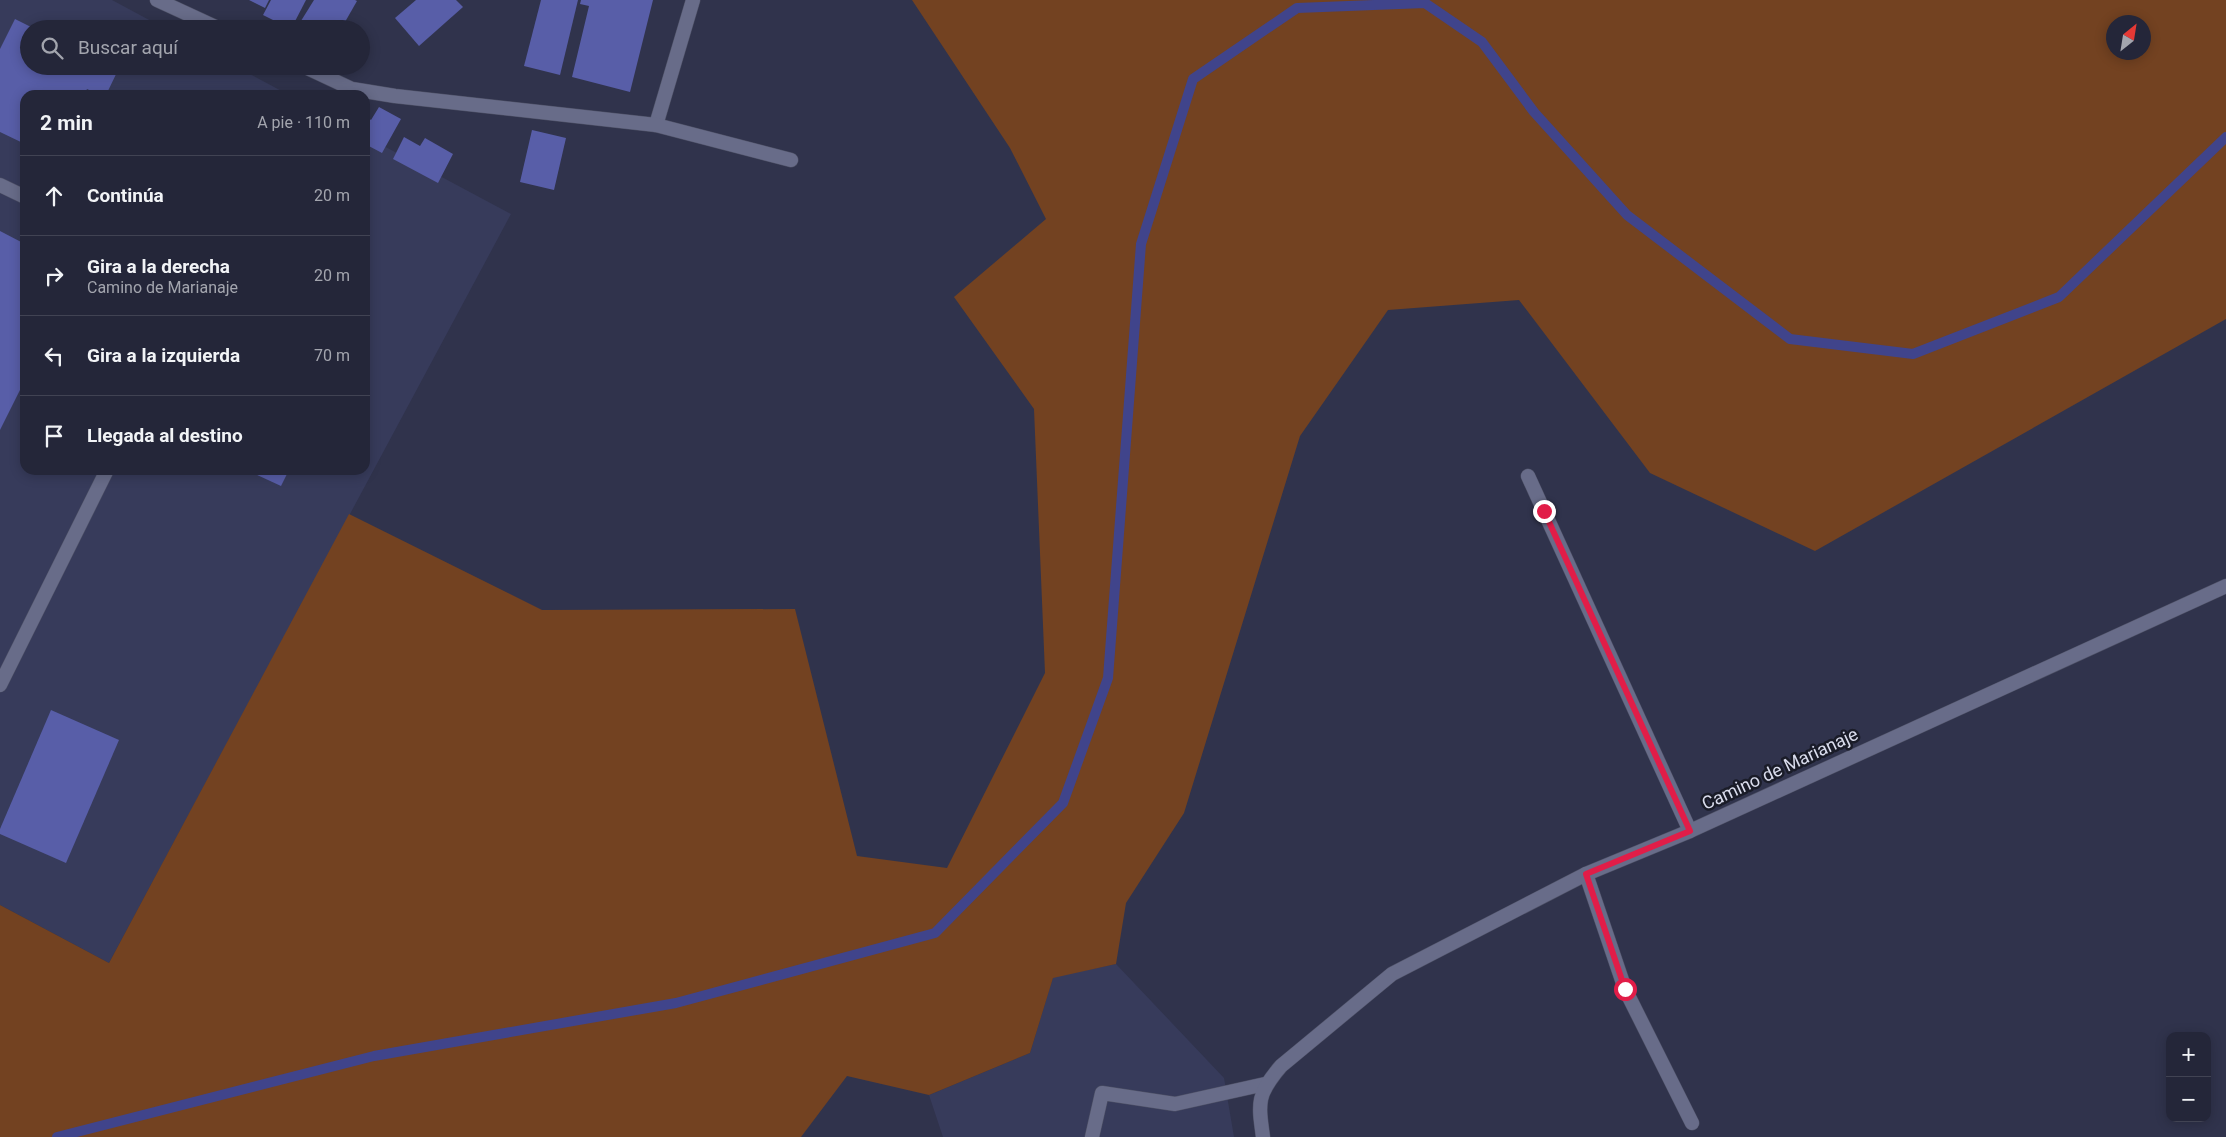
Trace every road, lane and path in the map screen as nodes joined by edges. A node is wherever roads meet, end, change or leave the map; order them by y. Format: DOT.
graph roads {
  1 [pos="157,0"];
  2 [pos="693,0"];
  3 [pos="200,20"];
  4 [pos="322,75"];
  5 [pos="360,90"];
  6 [pos="370,91"];
  7 [pos="656,125"];
  8 [pos="791,160"];
  9 [pos="0,185"];
  10 [pos="20,195"];
  11 [pos="105,475"];
  12 [pos="1528,476"];
  13 [pos="2226,586"];
  14 [pos="0,685"];
  15 [pos="1690,831"];
  16 [pos="1586,874"];
  17 [pos="1265,1084"];
  18 [pos="1692,1123"];
  19 [pos="1092,1137"];
  20 [pos="1263,1137"];
  1 -- 3 [label="street"];
  2 -- 7 [label="street"];
  4 -- 5 [label="street"];
  6 -- 7 [label="street"];
  7 -- 8 [label="street"];
  9 -- 10 [label="street"];
  11 -- 14 [label="street"];
  12 -- 15 [label="street"];
  13 -- 15 [label="street, Camino de Marianaje"];
  15 -- 16 [label="street, Camino de Marianaje"];
  16 -- 17 [label="street, Camino de Marianaje"];
  16 -- 18 [label="street"];
  17 -- 19 [label="street"];
  17 -- 20 [label="street, Camino de Marianaje"];
}
